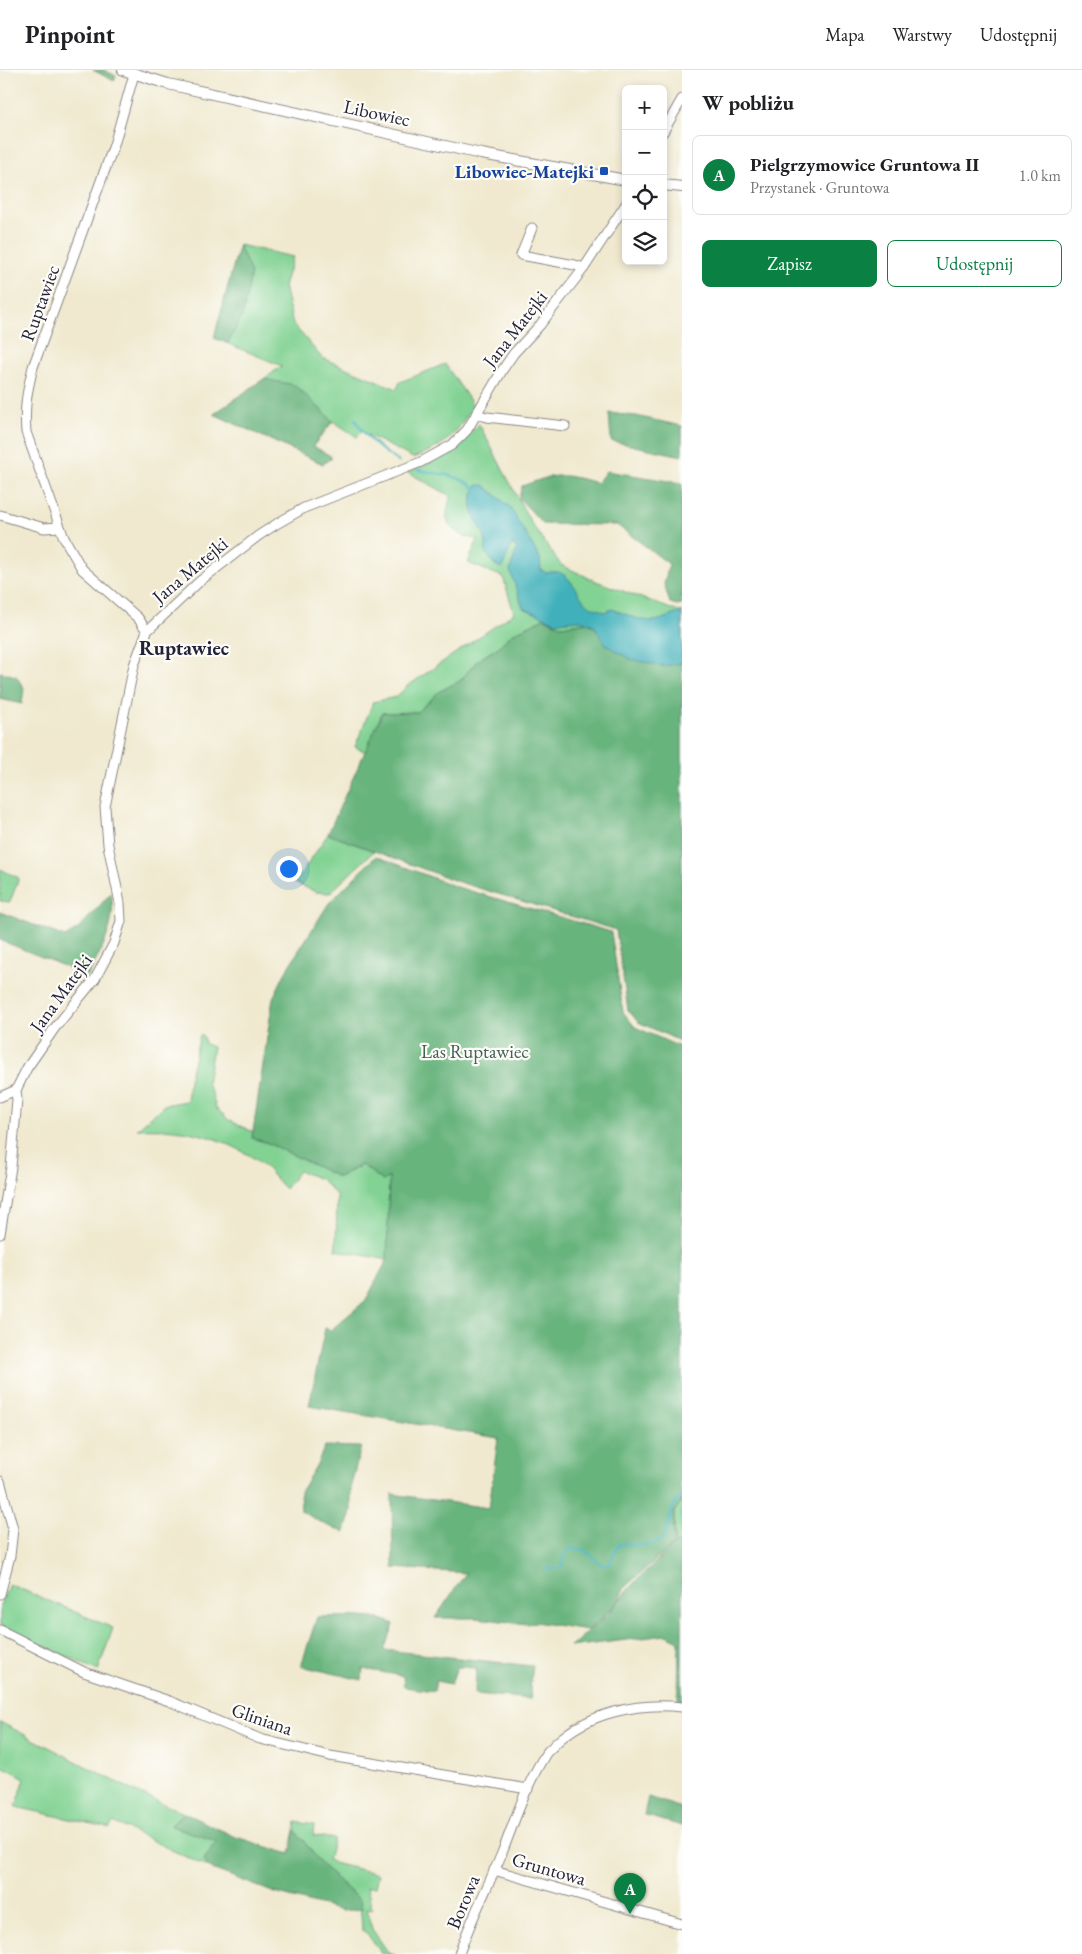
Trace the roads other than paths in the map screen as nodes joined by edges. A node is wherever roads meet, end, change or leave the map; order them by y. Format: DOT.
graph roads {
  1 [pos="123,70"];
  2 [pos="134,74"];
  3 [pos="682,99"];
  4 [pos="664,130"];
  5 [pos="622,179"];
  6 [pos="667,185"];
  7 [pos="682,187"];
  8 [pos="622,210"];
  9 [pos="532,228"];
  10 [pos="584,268"];
  11 [pos="476,414"];
  12 [pos="565,426"];
  13 [pos="0,515"];
  14 [pos="60,526"];
  15 [pos="147,631"];
  16 [pos="16,1090"];
  17 [pos="0,1097"];
  18 [pos="0,1234"];
  19 [pos="0,1481"];
  20 [pos="0,1594"];
  21 [pos="0,1630"];
  22 [pos="682,1707"];
  23 [pos="528,1789"];
  24 [pos="496,1866"];
  25 [pos="682,1924"];
  26 [pos="459,1954"];
  1 -- 2 [label="street, Libowiec"];
  2 -- 5 [label="street, Libowiec"];
  2 -- 14 [label="street, Ruptawiec"];
  3 -- 4 [label="street"];
  6 -- 7 [label="street"];
  8 -- 10 [label="street, Jana Matejki"];
  9 -- 10 [label="street"];
  10 -- 11 [label="street, Jana Matejki"];
  11 -- 12 [label="street"];
  11 -- 15 [label="street, Jana Matejki"];
  13 -- 14 [label="street"];
  14 -- 15 [label="street, Ruptawiec"];
  15 -- 16 [label="street, Jana Matejki"];
  16 -- 17 [label="street"];
  16 -- 18 [label="street"];
  19 -- 20 [label="street"];
  21 -- 23 [label="street, Gliniana"];
  22 -- 23 [label="street, Borowa"];
  23 -- 24 [label="street, Borowa"];
  24 -- 25 [label="street, Gruntowa"];
  24 -- 26 [label="street, Borowa"];
}
